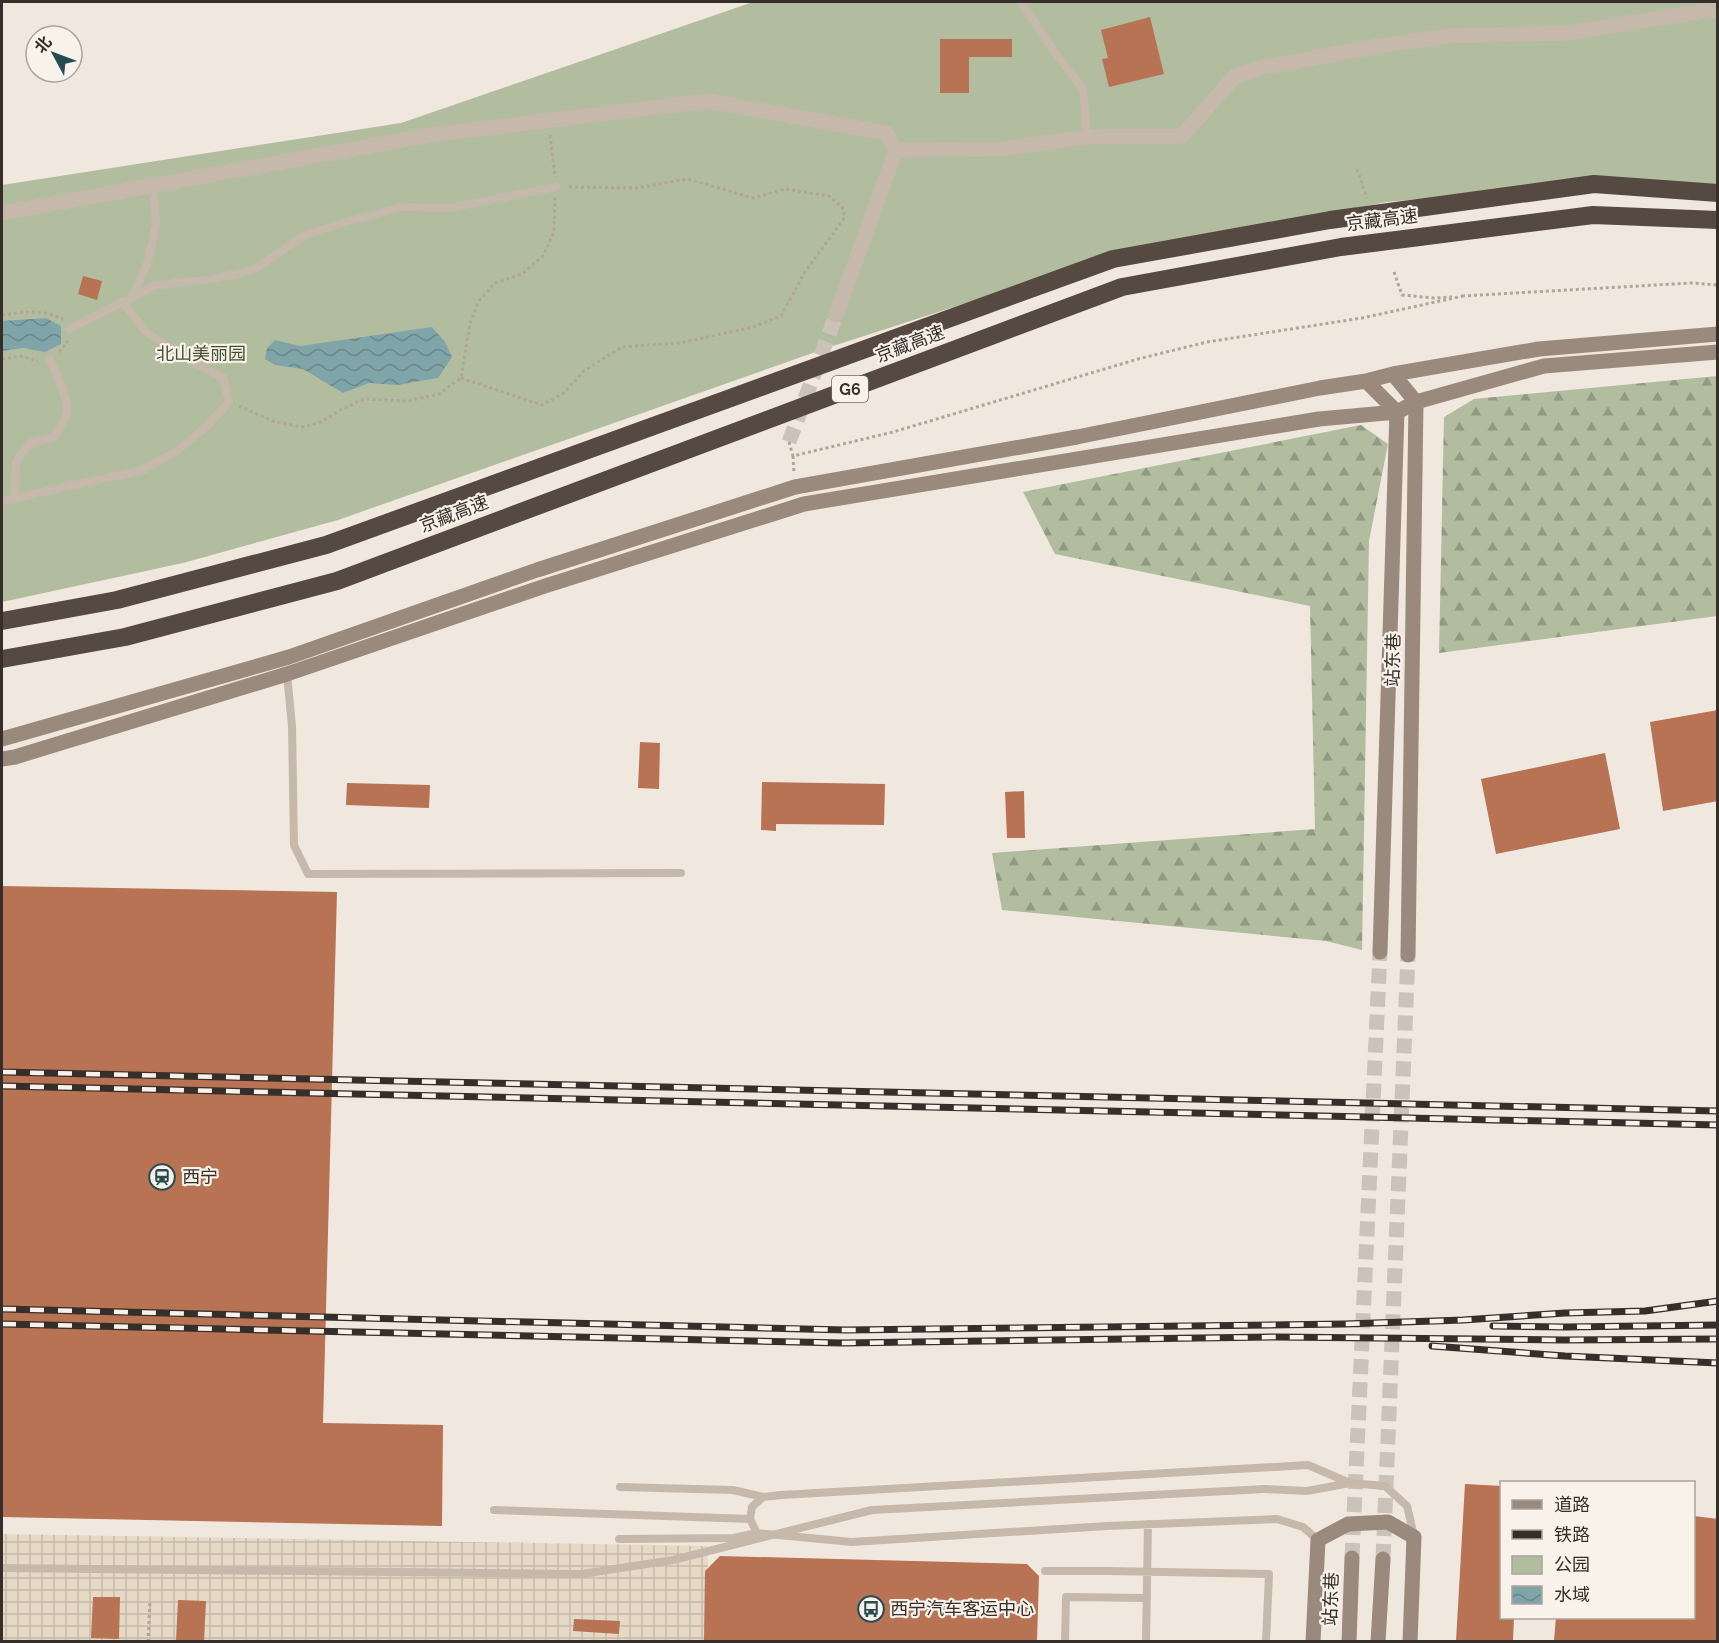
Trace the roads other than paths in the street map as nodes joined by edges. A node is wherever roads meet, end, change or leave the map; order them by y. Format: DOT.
graph roads {
  1 [pos="1021,2"];
  2 [pos="1718,9"];
  3 [pos="1087,137"];
  4 [pos="896,150"];
  5 [pos="153,186"];
  6 [pos="556,187"];
  7 [pos="1718,193"];
  8 [pos="2,213"];
  9 [pos="1718,220"];
  10 [pos="133,296"];
  11 [pos="122,301"];
  12 [pos="836,315"];
  13 [pos="69,328"];
  14 [pos="1718,334"];
  15 [pos="1718,352"];
  16 [pos="50,360"];
  17 [pos="1393,374"];
  18 [pos="1366,381"];
  19 [pos="1416,402"];
  20 [pos="1396,412"];
  21 [pos="14,499"];
  22 [pos="2,501"];
  23 [pos="2,621"];
  24 [pos="2,659"];
  25 [pos="286,674"];
  26 [pos="2,739"];
  27 [pos="2,759"];
  28 [pos="681,873"];
  29 [pos="1380,952"];
  30 [pos="1408,955"];
  31 [pos="1350,1483"];
  32 [pos="620,1487"];
  33 [pos="763,1497"];
  34 [pos="494,1510"];
  35 [pos="750,1519"];
  36 [pos="1148,1524"];
  37 [pos="758,1533"];
  38 [pos="1414,1538"];
  39 [pos="619,1539"];
  40 [pos="1317,1540"];
  41 [pos="1352,1558"];
  42 [pos="1383,1558"];
  43 [pos="2,1568"];
  44 [pos="1045,1571"];
  45 [pos="1147,1572"];
  46 [pos="1147,1598"];
  47 [pos="1065,1641"];
  48 [pos="1146,1641"];
  49 [pos="1266,1641"];
  50 [pos="1313,1641"];
  51 [pos="1349,1641"];
  52 [pos="1378,1641"];
  53 [pos="1410,1641"];
  1 -- 3 [label="lane"];
  2 -- 3 [label="street"];
  3 -- 4 [label="street"];
  4 -- 5 [label="street"];
  4 -- 12 [label="street"];
  5 -- 8 [label="street"];
  5 -- 10 [label="lane"];
  6 -- 10 [label="lane"];
  7 -- 23 [label="highway, 京藏高速 / G6"];
  9 -- 24 [label="highway, 京藏高速 / G6"];
  10 -- 11 [label="lane"];
  11 -- 13 [label="lane"];
  11 -- 21 [label="lane"];
  14 -- 17 [label="main road"];
  15 -- 19 [label="main road"];
  16 -- 21 [label="lane"];
  17 -- 18 [label="main road"];
  17 -- 19 [label="main road"];
  18 -- 20 [label="main road"];
  18 -- 26 [label="main road"];
  19 -- 20 [label="main road"];
  19 -- 30 [label="main road, 站东巷"];
  20 -- 25 [label="main road"];
  20 -- 29 [label="main road, 站东巷"];
  21 -- 22 [label="lane"];
  25 -- 27 [label="main road"];
  25 -- 28 [label="lane"];
  31 -- 33 [label="lane"];
  31 -- 38 [label="lane"];
  31 -- 43 [label="lane, bridge"];
  32 -- 33 [label="lane"];
  33 -- 35 [label="lane"];
  34 -- 35 [label="lane"];
  35 -- 37 [label="lane"];
  36 -- 37 [label="lane"];
  36 -- 40 [label="lane"];
  36 -- 45 [label="lane"];
  37 -- 39 [label="lane"];
  38 -- 40 [label="main road"];
  38 -- 53 [label="main road"];
  40 -- 50 [label="main road"];
  41 -- 51 [label="main road, 站东巷"];
  42 -- 52 [label="main road"];
  44 -- 45 [label="lane"];
  45 -- 46 [label="lane"];
  45 -- 49 [label="lane"];
  46 -- 47 [label="lane"];
  46 -- 48 [label="lane"];
}
